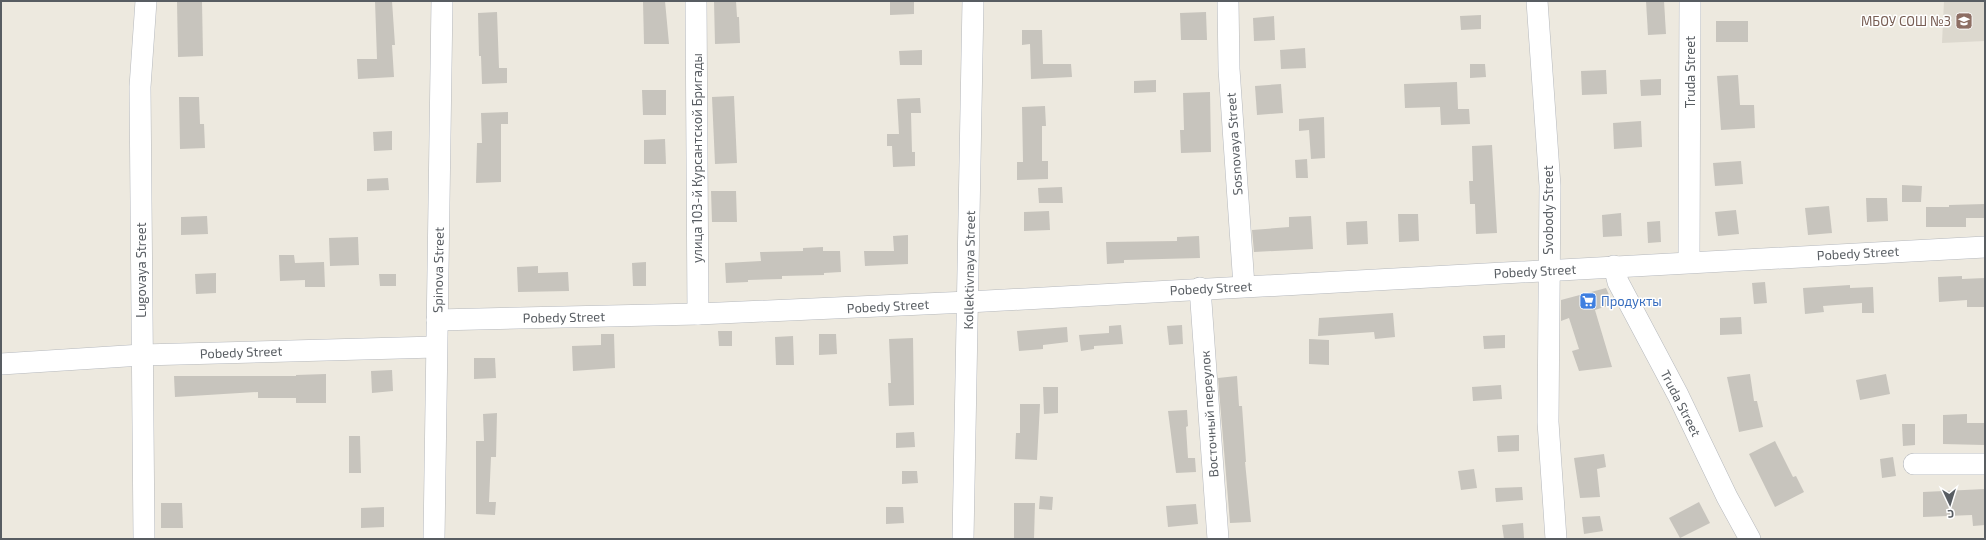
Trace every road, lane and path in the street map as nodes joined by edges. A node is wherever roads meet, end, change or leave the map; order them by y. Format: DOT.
graph roads {
  1 [pos="146,1"];
  2 [pos="442,1"];
  3 [pos="696,1"];
  4 [pos="973,1"];
  5 [pos="1228,1"];
  6 [pos="1537,1"];
  7 [pos="1690,1"];
  8 [pos="1985,247"];
  9 [pos="1689,262"];
  10 [pos="1614,266"];
  11 [pos="1548,271"];
  12 [pos="1244,286"];
  13 [pos="1200,288"];
  14 [pos="968,302"];
  15 [pos="698,314"];
  16 [pos="437,320"];
  17 [pos="436,347"];
  18 [pos="142,355"];
  19 [pos="1,364"];
  20 [pos="1914,464"];
  21 [pos="1985,464"];
  22 [pos="144,538"];
  23 [pos="434,539"];
  24 [pos="963,539"];
  25 [pos="1218,539"];
  26 [pos="1556,539"];
  27 [pos="1750,539"];
  1 -- 18 [label="street, Lugovaya Street"];
  2 -- 16 [label="street, Spinova Street"];
  3 -- 15 [label="street, улица 103-й Курсантской Бригады"];
  4 -- 14 [label="street, Kollektivnaya Street"];
  5 -- 12 [label="street, Sosnovaya Street"];
  6 -- 11 [label="street, Svobody Street"];
  7 -- 9 [label="street, Truda Street"];
  8 -- 9 [label="street, Pobedy Street"];
  9 -- 10 [label="street, Pobedy Street"];
  10 -- 11 [label="street, Pobedy Street"];
  10 -- 27 [label="street, Truda Street"];
  11 -- 12 [label="street, Pobedy Street"];
  11 -- 26 [label="street, Svobody Street"];
  12 -- 13 [label="street, Pobedy Street"];
  13 -- 14 [label="street, Pobedy Street"];
  13 -- 25 [label="street, Восточный переулок"];
  14 -- 15 [label="street, Pobedy Street"];
  14 -- 24 [label="street, Kollektivnaya Street"];
  15 -- 16 [label="street, Pobedy Street"];
  16 -- 17 [label="street, Spinova Street"];
  17 -- 18 [label="street, Pobedy Street"];
  17 -- 23 [label="street, Spinova Street"];
  18 -- 19 [label="street, Pobedy Street"];
  18 -- 22 [label="street, Lugovaya Street"];
  20 -- 21 [label="street"];
}
